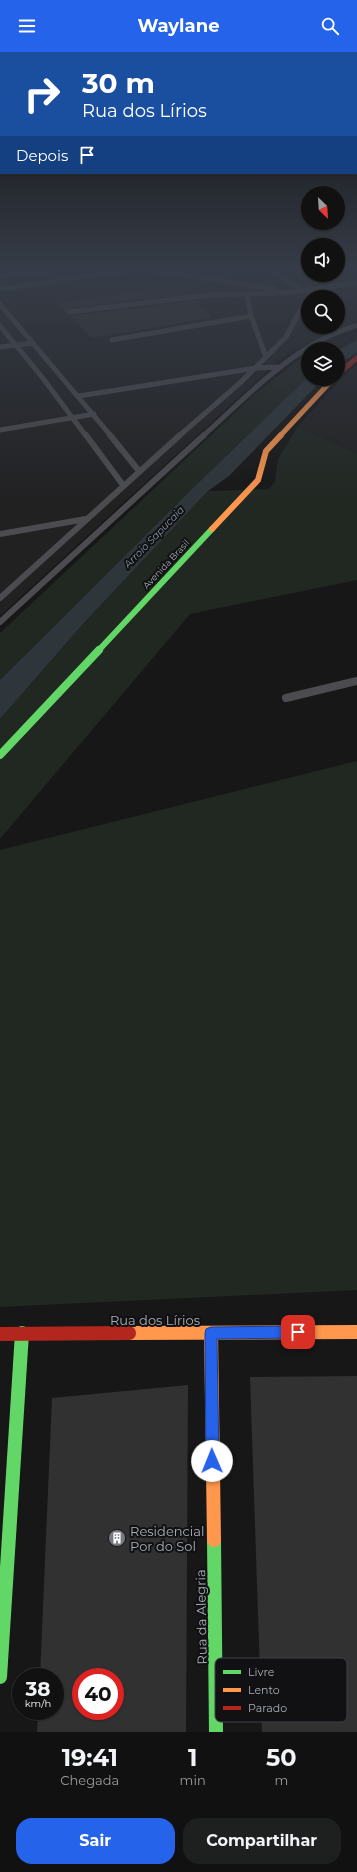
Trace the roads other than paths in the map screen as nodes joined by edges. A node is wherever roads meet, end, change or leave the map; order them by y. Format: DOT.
graph roads {
  1 [pos="16,347"];
  2 [pos="36,347"];
  3 [pos="262,347"];
  4 [pos="276,347"];
  5 [pos="309,347"];
  6 [pos="266,357"];
  7 [pos="357,358"];
  8 [pos="281,367"];
  9 [pos="256,368"];
  10 [pos="345,368"];
  11 [pos="326,386"];
  12 [pos="79,396"];
  13 [pos="94,414"];
  14 [pos="71,418"];
  15 [pos="0,430"];
  16 [pos="139,471"];
  17 [pos="123,485"];
  18 [pos="86,519"];
  19 [pos="0,534"];
  20 [pos="0,598"];
  21 [pos="0,622"];
  22 [pos="357,681"];
  23 [pos="286,698"];
  24 [pos="0,755"];
  25 [pos="357,1332"];
  26 [pos="22,1333"];
  27 [pos="211,1333"];
  28 [pos="0,1334"];
  29 [pos="215,1658"];
  30 [pos="0,1677"];
  31 [pos="216,1722"];
  32 [pos="216,1732"];
  1 -- 14 [label="lane"];
  2 -- 12 [label="lane"];
  3 -- 6 [label="lane"];
  4 -- 6 [label="lane"];
  5 -- 8 [label="lane"];
  6 -- 9 [label="lane"];
  7 -- 10 [label="main road"];
  8 -- 9 [label="lane"];
  8 -- 21 [label="lane"];
  9 -- 12 [label="lane"];
  9 -- 16 [label="lane"];
  11 -- 24 [label="main road, Avenida Brasil"];
  12 -- 13 [label="lane"];
  13 -- 14 [label="lane"];
  13 -- 16 [label="lane"];
  14 -- 15 [label="lane"];
  14 -- 17 [label="lane"];
  16 -- 17 [label="lane"];
  17 -- 18 [label="lane"];
  18 -- 19 [label="lane"];
  18 -- 20 [label="lane"];
  22 -- 23 [label="lane"];
  25 -- 27 [label="main road, Rua dos Lírios"];
  26 -- 27 [label="main road, Rua dos Lírios"];
  26 -- 28 [label="main road, Rua dos Lírios"];
  26 -- 30 [label="main road"];
  27 -- 29 [label="main road, Rua da Alegria"];
  31 -- 32 [label="main road, Rua da Alegria"];
}
